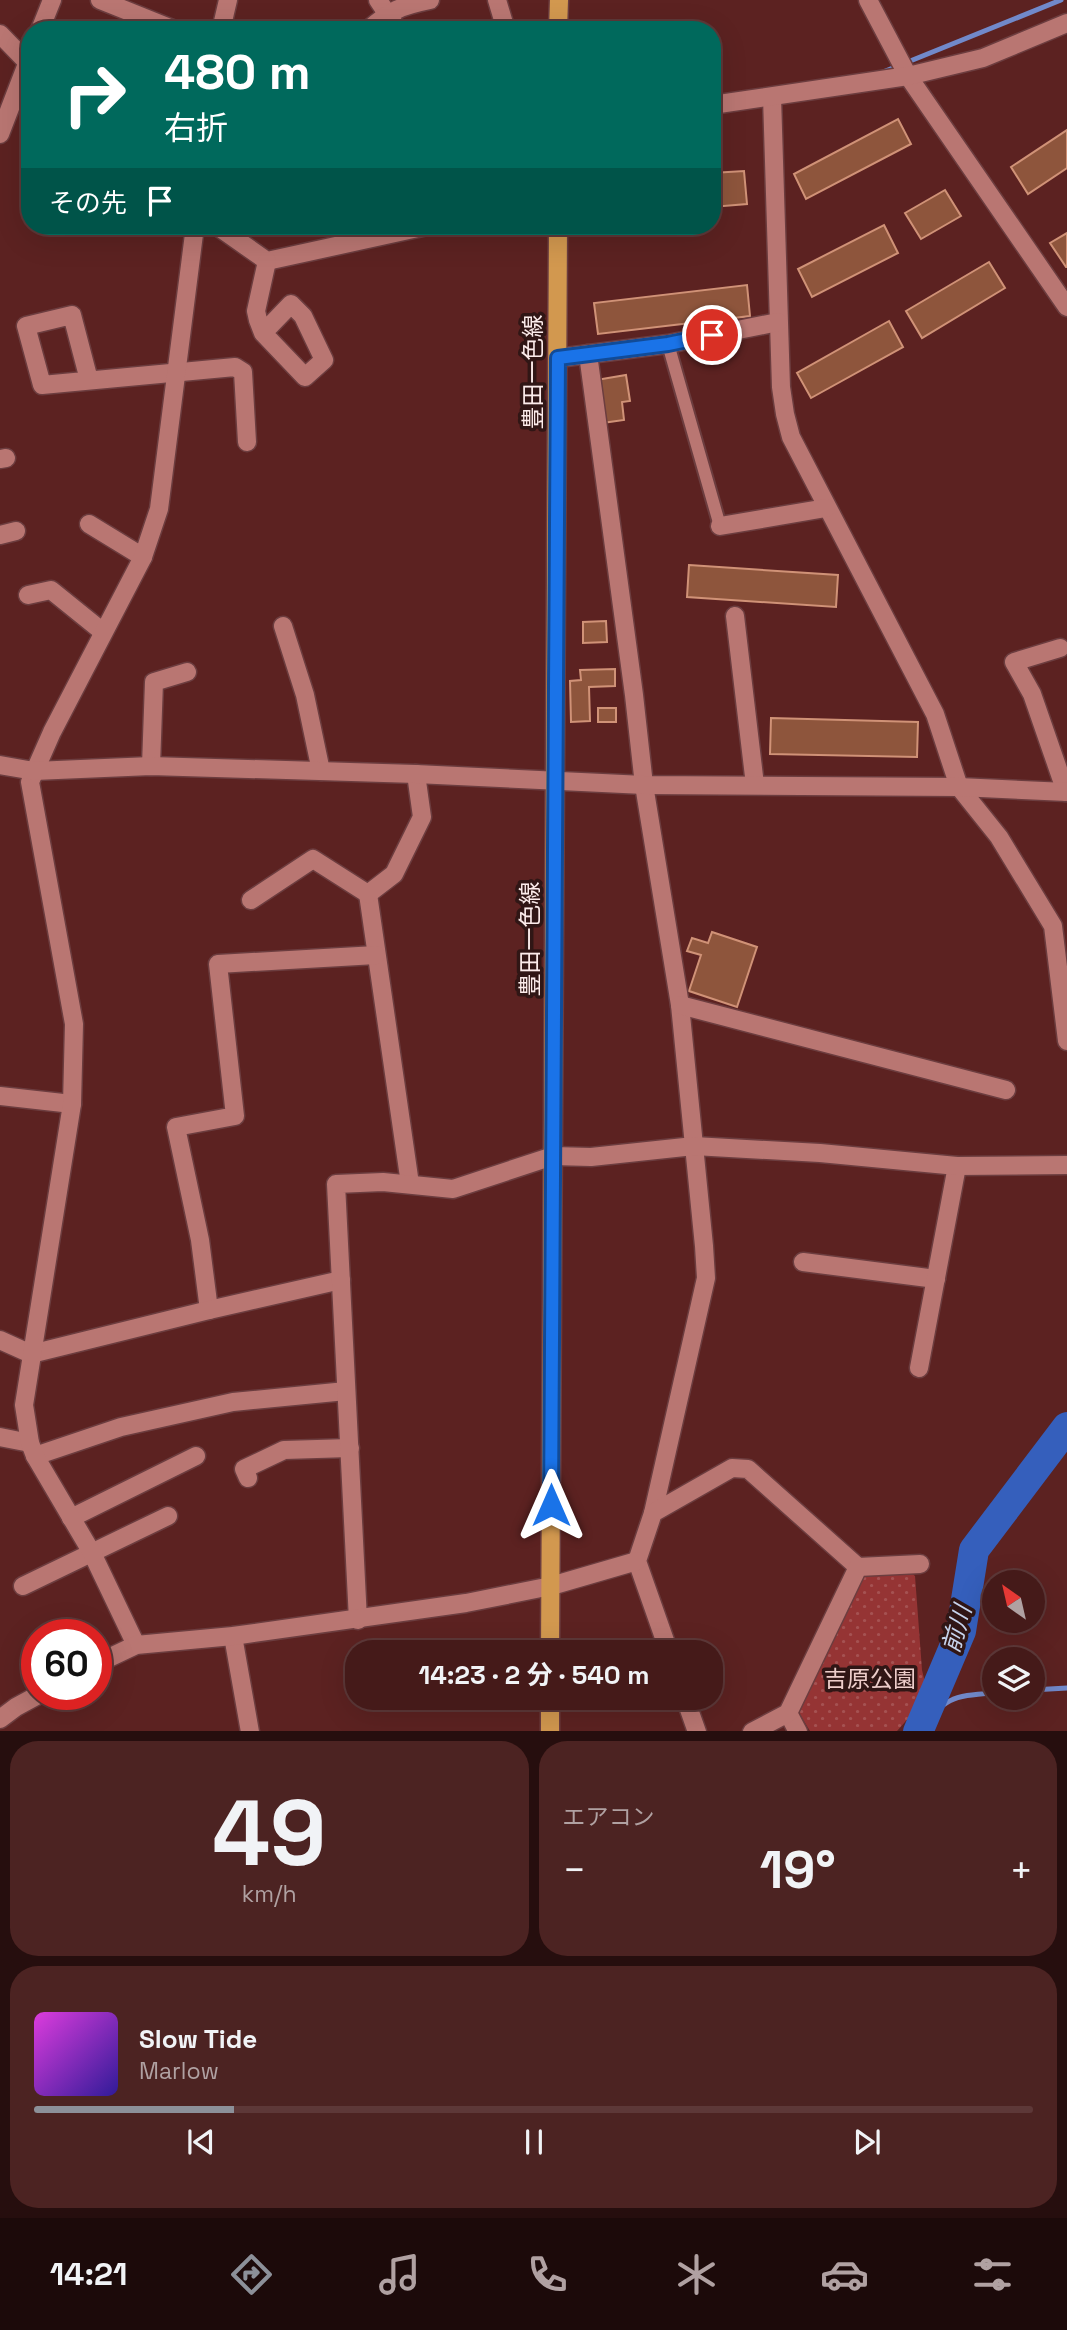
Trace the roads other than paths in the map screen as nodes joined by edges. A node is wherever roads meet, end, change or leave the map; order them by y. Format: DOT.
graph roads {
  1 [pos="52,0"];
  2 [pos="100,0"];
  3 [pos="228,0"];
  4 [pos="430,0"];
  5 [pos="497,0"];
  6 [pos="559,0"];
  7 [pos="868,0"];
  8 [pos="383,7"];
  9 [pos="44,21"];
  10 [pos="152,21"];
  11 [pos="223,21"];
  12 [pos="503,21"];
  13 [pos="558,21"];
  14 [pos="1067,23"];
  15 [pos="0,34"];
  16 [pos="21,54"];
  17 [pos="908,76"];
  18 [pos="21,81"];
  19 [pos="772,97"];
  20 [pos="721,104"];
  21 [pos="0,134"];
  22 [pos="194,235"];
  23 [pos="230,235"];
  24 [pos="386,235"];
  25 [pos="558,235"];
  26 [pos="267,261"];
  27 [pos="1067,307"];
  28 [pos="778,321"];
  29 [pos="263,333"];
  30 [pos="668,344"];
  31 [pos="588,354"];
  32 [pos="558,358"];
  33 [pos="176,371"];
  34 [pos="89,380"];
  35 [pos="247,442"];
  36 [pos="826,508"];
  37 [pos="89,524"];
  38 [pos="720,526"];
  39 [pos="143,557"];
  40 [pos="28,595"];
  41 [pos="735,616"];
  42 [pos="283,626"];
  43 [pos="103,632"];
  44 [pos="1060,648"];
  45 [pos="187,672"];
  46 [pos="0,765"];
  47 [pos="151,766"];
  48 [pos="34,771"];
  49 [pos="321,771"];
  50 [pos="416,774"];
  51 [pos="555,782"];
  52 [pos="644,785"];
  53 [pos="755,785"];
  54 [pos="959,786"];
  55 [pos="1066,792"];
  56 [pos="368,894"];
  57 [pos="251,900"];
  58 [pos="376,955"];
  59 [pos="680,1005"];
  60 [pos="1067,1041"];
  61 [pos="1006,1090"];
  62 [pos="0,1096"];
  63 [pos="72,1104"];
  64 [pos="694,1146"];
  65 [pos="554,1156"];
  66 [pos="1067,1165"];
  67 [pos="957,1166"];
  68 [pos="410,1184"];
  69 [pos="803,1262"];
  70 [pos="936,1279"];
  71 [pos="341,1280"];
  72 [pos="209,1310"];
  73 [pos="0,1340"];
  74 [pos="32,1354"];
  75 [pos="919,1368"];
  76 [pos="346,1391"];
  77 [pos="0,1437"];
  78 [pos="350,1448"];
  79 [pos="33,1450"];
  80 [pos="196,1456"];
  81 [pos="248,1478"];
  82 [pos="653,1513"];
  83 [pos="168,1516"];
  84 [pos="71,1518"];
  85 [pos="92,1553"];
  86 [pos="637,1562"];
  87 [pos="920,1564"];
  88 [pos="858,1567"];
  89 [pos="23,1586"];
  90 [pos="551,1586"];
  91 [pos="358,1620"];
  92 [pos="233,1636"];
  93 [pos="550,1640"];
  94 [pos="665,1640"];
  95 [pos="136,1645"];
  96 [pos="112,1656"];
  97 [pos="21,1706"];
  98 [pos="550,1710"];
  99 [pos="689,1710"];
  100 [pos="788,1713"];
  101 [pos="0,1719"];
  102 [pos="250,1731"];
  103 [pos="550,1731"];
  104 [pos="697,1731"];
  105 [pos="752,1731"];
  106 [pos="798,1731"];
  1 -- 9 [label="street"];
  2 -- 10 [label="street"];
  3 -- 11 [label="street"];
  4 -- 8 [label="street"];
  5 -- 12 [label="street"];
  6 -- 13 [label="main road"];
  7 -- 17 [label="street"];
  14 -- 17 [label="street"];
  15 -- 16 [label="street"];
  17 -- 19 [label="street"];
  17 -- 27 [label="street"];
  18 -- 21 [label="street"];
  19 -- 20 [label="street"];
  19 -- 28 [label="street"];
  22 -- 33 [label="street"];
  23 -- 26 [label="street"];
  24 -- 26 [label="street"];
  25 -- 32 [label="main road, 豊田一色線"];
  26 -- 29 [label="street"];
  28 -- 30 [label="street"];
  28 -- 36 [label="street"];
  30 -- 31 [label="street"];
  30 -- 38 [label="street"];
  31 -- 32 [label="street"];
  31 -- 52 [label="street"];
  32 -- 51 [label="main road, 豊田一色線"];
  33 -- 34 [label="street"];
  33 -- 35 [label="street"];
  33 -- 39 [label="street"];
  34 -- 34 [label="street"];
  36 -- 38 [label="street"];
  36 -- 54 [label="street"];
  37 -- 39 [label="street"];
  39 -- 43 [label="street"];
  40 -- 43 [label="street"];
  41 -- 53 [label="street"];
  42 -- 49 [label="street"];
  43 -- 48 [label="street"];
  44 -- 55 [label="street"];
  45 -- 47 [label="street"];
  46 -- 48 [label="street"];
  47 -- 48 [label="street"];
  47 -- 49 [label="street"];
  48 -- 63 [label="street"];
  49 -- 50 [label="street"];
  50 -- 51 [label="street"];
  50 -- 56 [label="street"];
  51 -- 52 [label="street"];
  51 -- 65 [label="main road, 豊田一色線"];
  52 -- 53 [label="street"];
  52 -- 59 [label="street"];
  53 -- 54 [label="street"];
  54 -- 55 [label="street"];
  54 -- 60 [label="street"];
  56 -- 57 [label="street"];
  56 -- 58 [label="street"];
  58 -- 68 [label="street"];
  58 -- 72 [label="street"];
  59 -- 61 [label="street"];
  59 -- 64 [label="street"];
  62 -- 63 [label="street"];
  63 -- 74 [label="street"];
  64 -- 65 [label="street"];
  64 -- 67 [label="street"];
  64 -- 82 [label="street"];
  65 -- 68 [label="street"];
  65 -- 90 [label="main road, 豊田一色線"];
  66 -- 67 [label="street"];
  67 -- 70 [label="street"];
  68 -- 71 [label="street"];
  69 -- 70 [label="street"];
  70 -- 75 [label="street"];
  71 -- 72 [label="street"];
  71 -- 76 [label="street"];
  72 -- 74 [label="street"];
  73 -- 74 [label="street"];
  74 -- 79 [label="street"];
  76 -- 78 [label="street"];
  76 -- 79 [label="street"];
  77 -- 79 [label="street"];
  78 -- 81 [label="street"];
  78 -- 91 [label="street"];
  79 -- 84 [label="street"];
  80 -- 84 [label="street"];
  82 -- 86 [label="street"];
  82 -- 88 [label="street"];
  83 -- 85 [label="street"];
  84 -- 85 [label="street"];
  85 -- 89 [label="street"];
  85 -- 95 [label="street"];
  86 -- 90 [label="street"];
  86 -- 94 [label="street"];
  87 -- 88 [label="street"];
  88 -- 100 [label="street"];
  90 -- 91 [label="street"];
  90 -- 93 [label="main road, 豊田一色線"];
  91 -- 92 [label="street"];
  92 -- 95 [label="street"];
  92 -- 102 [label="street"];
  95 -- 96 [label="street"];
  97 -- 101 [label="street"];
  98 -- 103 [label="main road"];
  99 -- 104 [label="street"];
  100 -- 105 [label="street"];
  100 -- 106 [label="street"];
}
